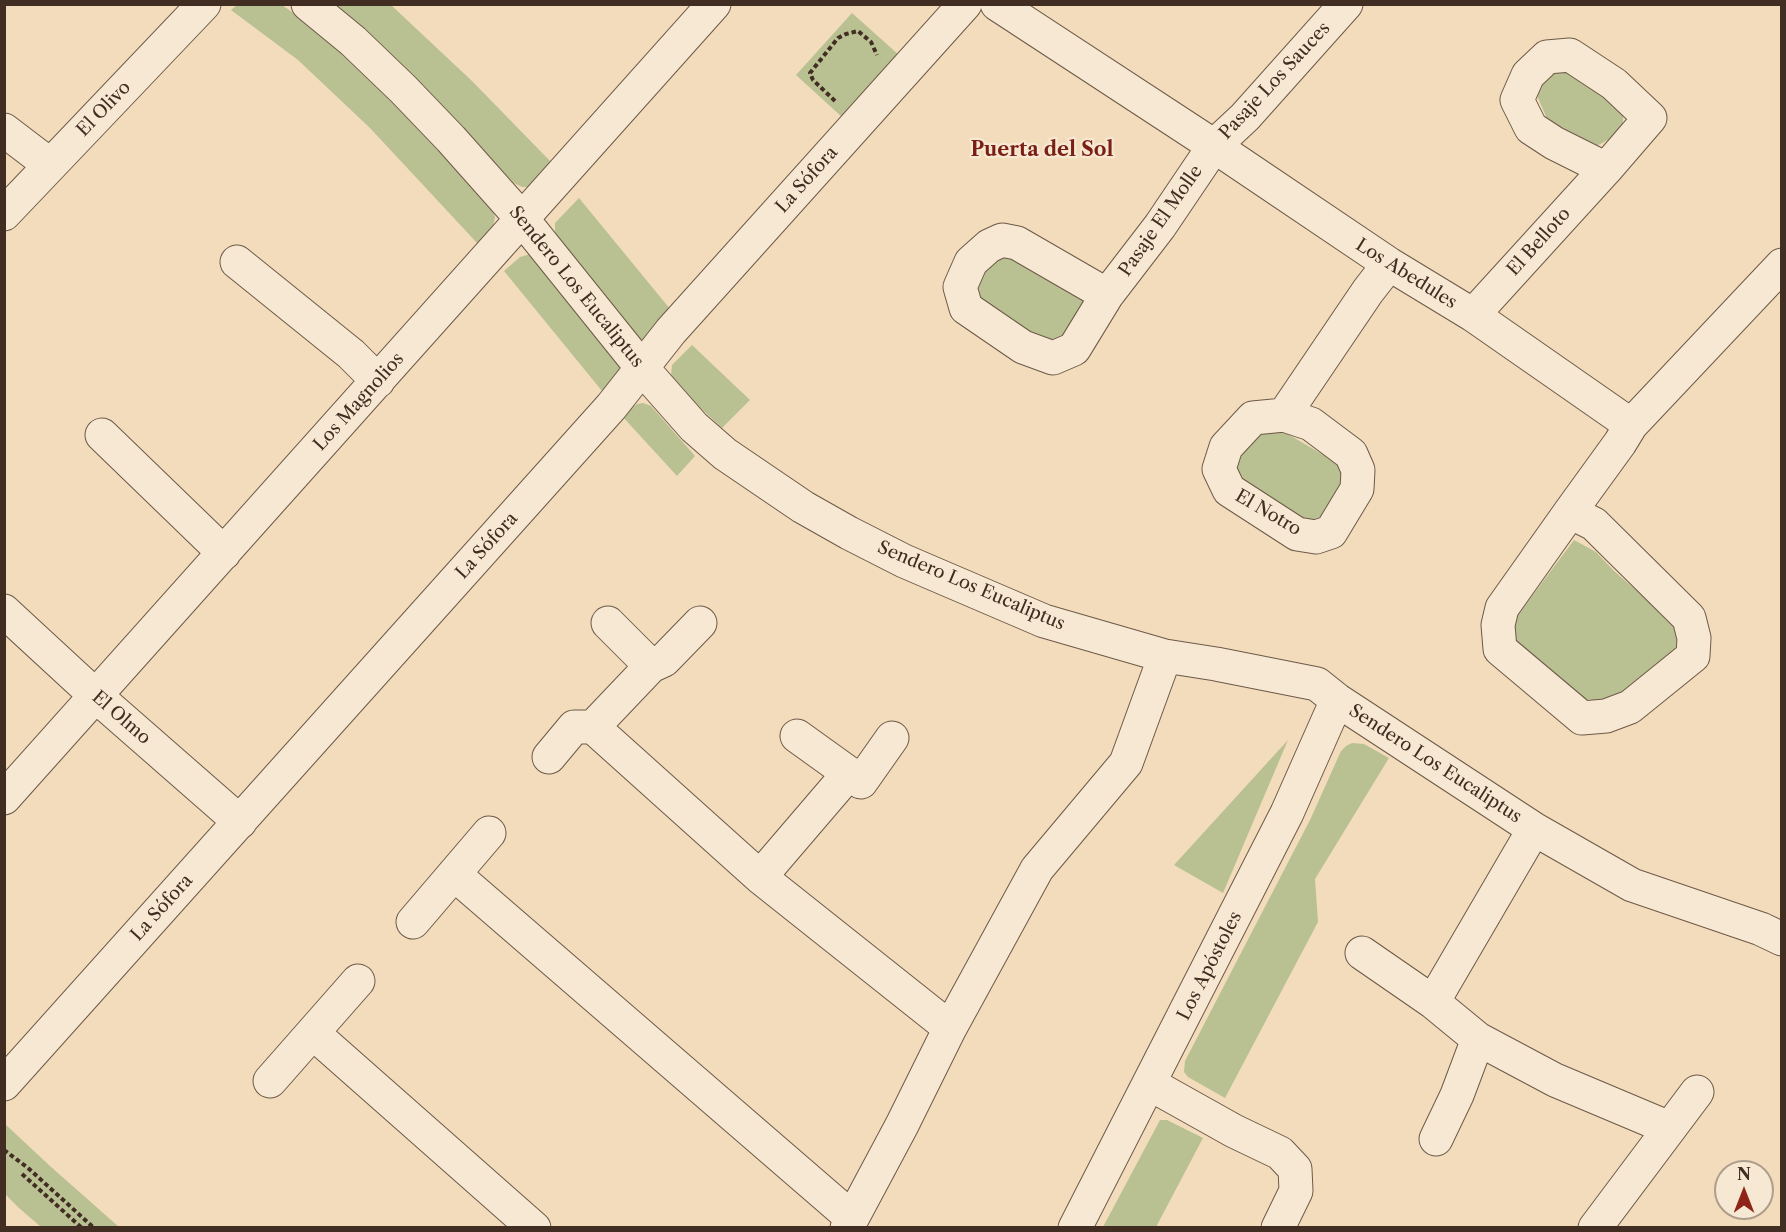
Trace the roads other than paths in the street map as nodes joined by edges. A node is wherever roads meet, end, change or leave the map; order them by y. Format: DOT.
graph roads {
  1 [pos="204,4"];
  2 [pos="308,4"];
  3 [pos="714,4"];
  4 [pos="965,4"];
  5 [pos="997,4"];
  6 [pos="1336,8"];
  7 [pos="4,130"];
  8 [pos="1214,146"];
  9 [pos="50,165"];
  10 [pos="1606,169"];
  11 [pos="4,214"];
  12 [pos="523,220"];
  13 [pos="237,262"];
  14 [pos="1389,264"];
  15 [pos="1782,265"];
  16 [pos="1107,296"];
  17 [pos="1473,315"];
  18 [pos="642,368"];
  19 [pos="378,381"];
  20 [pos="1284,414"];
  21 [pos="1631,424"];
  22 [pos="102,435"];
  23 [pos="1570,512"];
  24 [pos="224,553"];
  25 [pos="4,611"];
  26 [pos="608,623"];
  27 [pos="700,623"];
  28 [pos="1165,656"];
  29 [pos="651,666"];
  30 [pos="96,696"];
  31 [pos="1337,700"];
  32 [pos="593,727"];
  33 [pos="797,736"];
  34 [pos="892,738"];
  35 [pos="549,757"];
  36 [pos="849,773"];
  37 [pos="4,798"];
  38 [pos="240,822"];
  39 [pos="1534,829"];
  40 [pos="489,833"];
  41 [pos="454,874"];
  42 [pos="760,877"];
  43 [pos="413,922"];
  44 [pos="1782,939"];
  45 [pos="1362,953"];
  46 [pos="358,981"];
  47 [pos="1433,1002"];
  48 [pos="950,1028"];
  49 [pos="312,1033"];
  50 [pos="1478,1040"];
  51 [pos="270,1082"];
  52 [pos="4,1084"];
  53 [pos="1149,1084"];
  54 [pos="1697,1092"];
  55 [pos="1670,1128"];
  56 [pos="1436,1139"];
  57 [pos="850,1223"];
  58 [pos="534,1227"];
  59 [pos="1075,1227"];
  60 [pos="1278,1227"];
  61 [pos="1595,1227"];
  1 -- 9 [label="street, El Olivo"];
  2 -- 12 [label="street, Sendero Los Eucaliptus"];
  3 -- 12 [label="street, Los Magnolios"];
  4 -- 18 [label="street, La Sófora"];
  5 -- 8 [label="street, Los Abedules"];
  6 -- 8 [label="street, Pasaje Los Sauces"];
  7 -- 9 [label="street"];
  8 -- 14 [label="street, Los Abedules"];
  8 -- 16 [label="street, Pasaje El Molle"];
  9 -- 11 [label="street, El Olivo"];
  10 -- 17 [label="street, El Belloto"];
  12 -- 18 [label="street, Sendero Los Eucaliptus"];
  12 -- 19 [label="street, Los Magnolios"];
  13 -- 19 [label="street"];
  14 -- 17 [label="street, Los Abedules"];
  14 -- 20 [label="street"];
  15 -- 21 [label="street"];
  17 -- 21 [label="street, Los Abedules"];
  18 -- 28 [label="street, Sendero Los Eucaliptus"];
  18 -- 38 [label="street, La Sófora"];
  19 -- 24 [label="street, Los Magnolios"];
  21 -- 23 [label="street"];
  22 -- 24 [label="street"];
  23 -- 23 [label="street"];
  24 -- 30 [label="street, Los Magnolios"];
  25 -- 30 [label="street, El Olmo"];
  26 -- 29 [label="street"];
  27 -- 29 [label="street"];
  28 -- 31 [label="street, Sendero Los Eucaliptus"];
  28 -- 48 [label="street"];
  29 -- 32 [label="street"];
  30 -- 37 [label="street, Los Magnolios"];
  30 -- 38 [label="street, El Olmo"];
  31 -- 39 [label="street, Sendero Los Eucaliptus"];
  31 -- 53 [label="street, Los Apóstoles"];
  32 -- 35 [label="street"];
  32 -- 42 [label="street"];
  33 -- 36 [label="street"];
  34 -- 36 [label="street"];
  36 -- 42 [label="street"];
  38 -- 52 [label="street, La Sófora"];
  39 -- 44 [label="street, Sendero Los Eucaliptus"];
  39 -- 47 [label="street"];
  40 -- 41 [label="street"];
  41 -- 43 [label="street"];
  41 -- 57 [label="street"];
  42 -- 48 [label="street"];
  45 -- 47 [label="street"];
  46 -- 49 [label="street"];
  47 -- 50 [label="street"];
  48 -- 57 [label="street"];
  49 -- 51 [label="street"];
  49 -- 58 [label="street"];
  50 -- 55 [label="street"];
  50 -- 56 [label="street"];
  53 -- 59 [label="street, Los Apóstoles"];
  53 -- 60 [label="street"];
  54 -- 55 [label="street"];
  55 -- 61 [label="street"];
}
